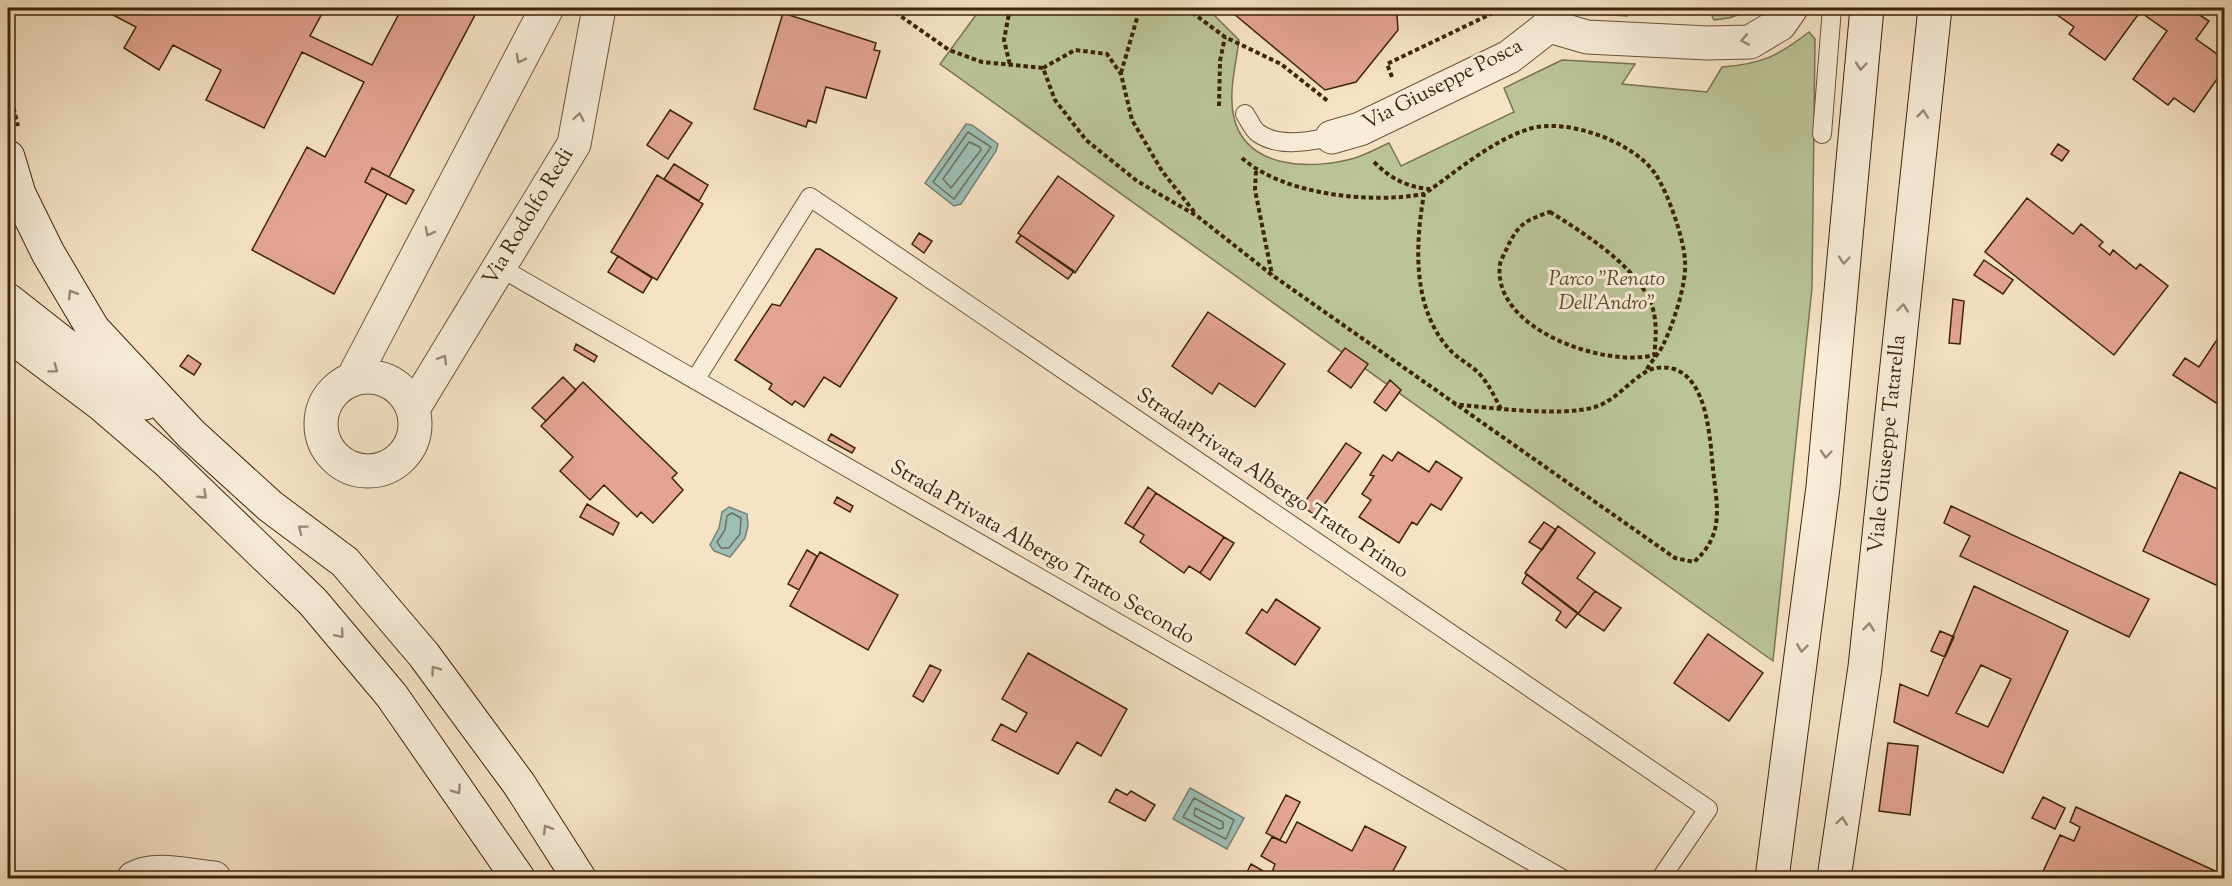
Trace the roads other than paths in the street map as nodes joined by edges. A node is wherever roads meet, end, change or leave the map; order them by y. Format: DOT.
graph roads {
  1 [pos="547,8"];
  2 [pos="598,8"];
  3 [pos="1791,8"];
  4 [pos="1832,8"];
  5 [pos="1866,8"];
  6 [pos="1935,8"];
  7 [pos="1551,17"];
  8 [pos="1245,114"];
  9 [pos="1343,124"];
  10 [pos="1822,134"];
  11 [pos="8,157"];
  12 [pos="500,267"];
  13 [pos="8,300"];
  14 [pos="8,334"];
  15 [pos="352,380"];
  16 [pos="696,380"];
  17 [pos="413,409"];
  18 [pos="191,434"];
  19 [pos="134,879"];
  20 [pos="214,879"];
  21 [pos="518,879"];
  22 [pos="579,879"];
  23 [pos="1561,879"];
  24 [pos="1661,879"];
  25 [pos="1772,879"];
  26 [pos="1834,879"];
  1 -- 15 [label="main road, one-way"];
  12 -- 2 [label="main road, Via Rodolfo Redi, one-way"];
  3 -- 7 [label="main road, Via Giuseppe Posca, one-way"];
  4 -- 10 [label="lane"];
  5 -- 25 [label="main road, one-way"];
  26 -- 6 [label="main road, Viale Giuseppe Tatarella, one-way"];
  7 -- 9 [label="main road, Via Giuseppe Posca"];
  8 -- 9 [label="lane"];
  18 -- 11 [label="main road, one-way"];
  12 -- 16 [label="lane, Strada Privata Albergo Tratto Secondo"];
  17 -- 12 [label="main road, Via Rodolfo Redi, one-way"];
  13 -- 18 [label="main road"];
  14 -- 21 [label="main road, one-way"];
  15 -- 17 [label="main road"];
  15 -- 17 [label="main road"];
  16 -- 23 [label="lane, Strada Privata Albergo Tratto Secondo"];
  16 -- 24 [label="lane, Strada Privata Albergo Tratto Primo"];
  22 -- 18 [label="main road, one-way"];
  19 -- 20 [label="main road"];
}
